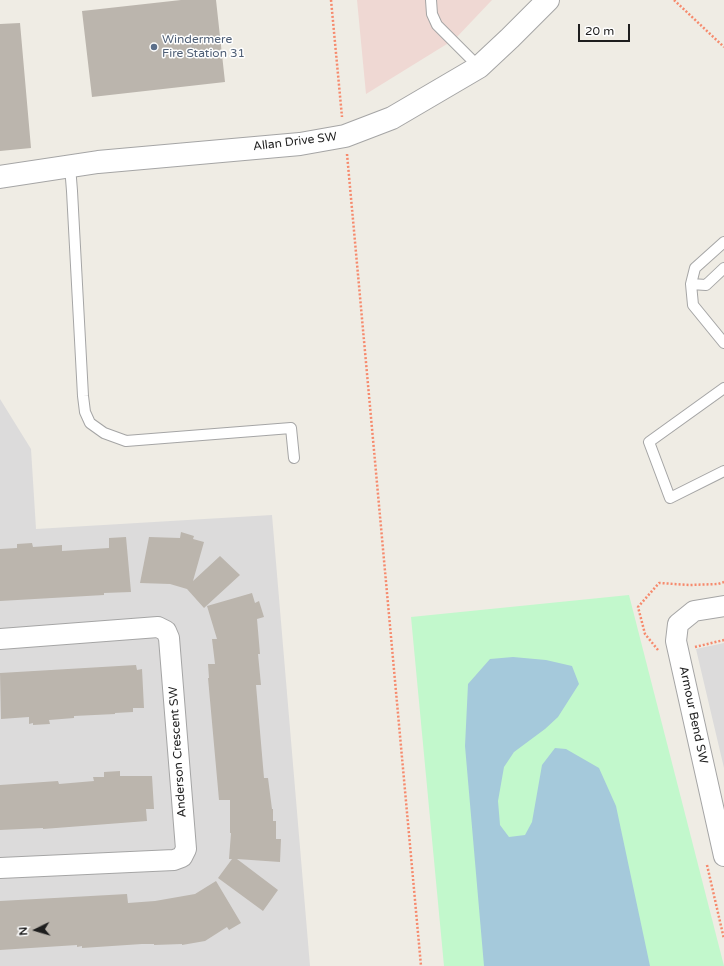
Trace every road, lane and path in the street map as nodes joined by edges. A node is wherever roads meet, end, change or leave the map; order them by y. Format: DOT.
graph roads {
  1 [pos="331,0"];
  2 [pos="431,0"];
  3 [pos="548,0"];
  4 [pos="674,0"];
  5 [pos="724,47"];
  6 [pos="479,67"];
  7 [pos="345,136"];
  8 [pos="70,166"];
  9 [pos="0,178"];
  10 [pos="724,242"];
  11 [pos="724,268"];
  12 [pos="691,284"];
  13 [pos="724,343"];
  14 [pos="724,388"];
  15 [pos="294,458"];
  16 [pos="724,471"];
  17 [pos="724,606"];
  18 [pos="0,639"];
  19 [pos="724,640"];
  20 [pos="690,648"];
  21 [pos="724,856"];
  22 [pos="0,868"];
  23 [pos="421,966"];
  1 -- 7 [label="path"];
  2 -- 6 [label="lane"];
  3 -- 6 [label="street, Allan Drive SW"];
  4 -- 5 [label="path"];
  6 -- 7 [label="street, Allan Drive SW"];
  7 -- 8 [label="street, Allan Drive SW"];
  7 -- 23 [label="path"];
  8 -- 9 [label="street, Allan Drive SW"];
  8 -- 15 [label="lane"];
  10 -- 12 [label="lane"];
  11 -- 12 [label="lane"];
  12 -- 13 [label="lane"];
  14 -- 16 [label="lane"];
  17 -- 21 [label="street, Armour Bend SW"];
  18 -- 22 [label="street, Anderson Crescent SW"];
  19 -- 20 [label="path"];
}
